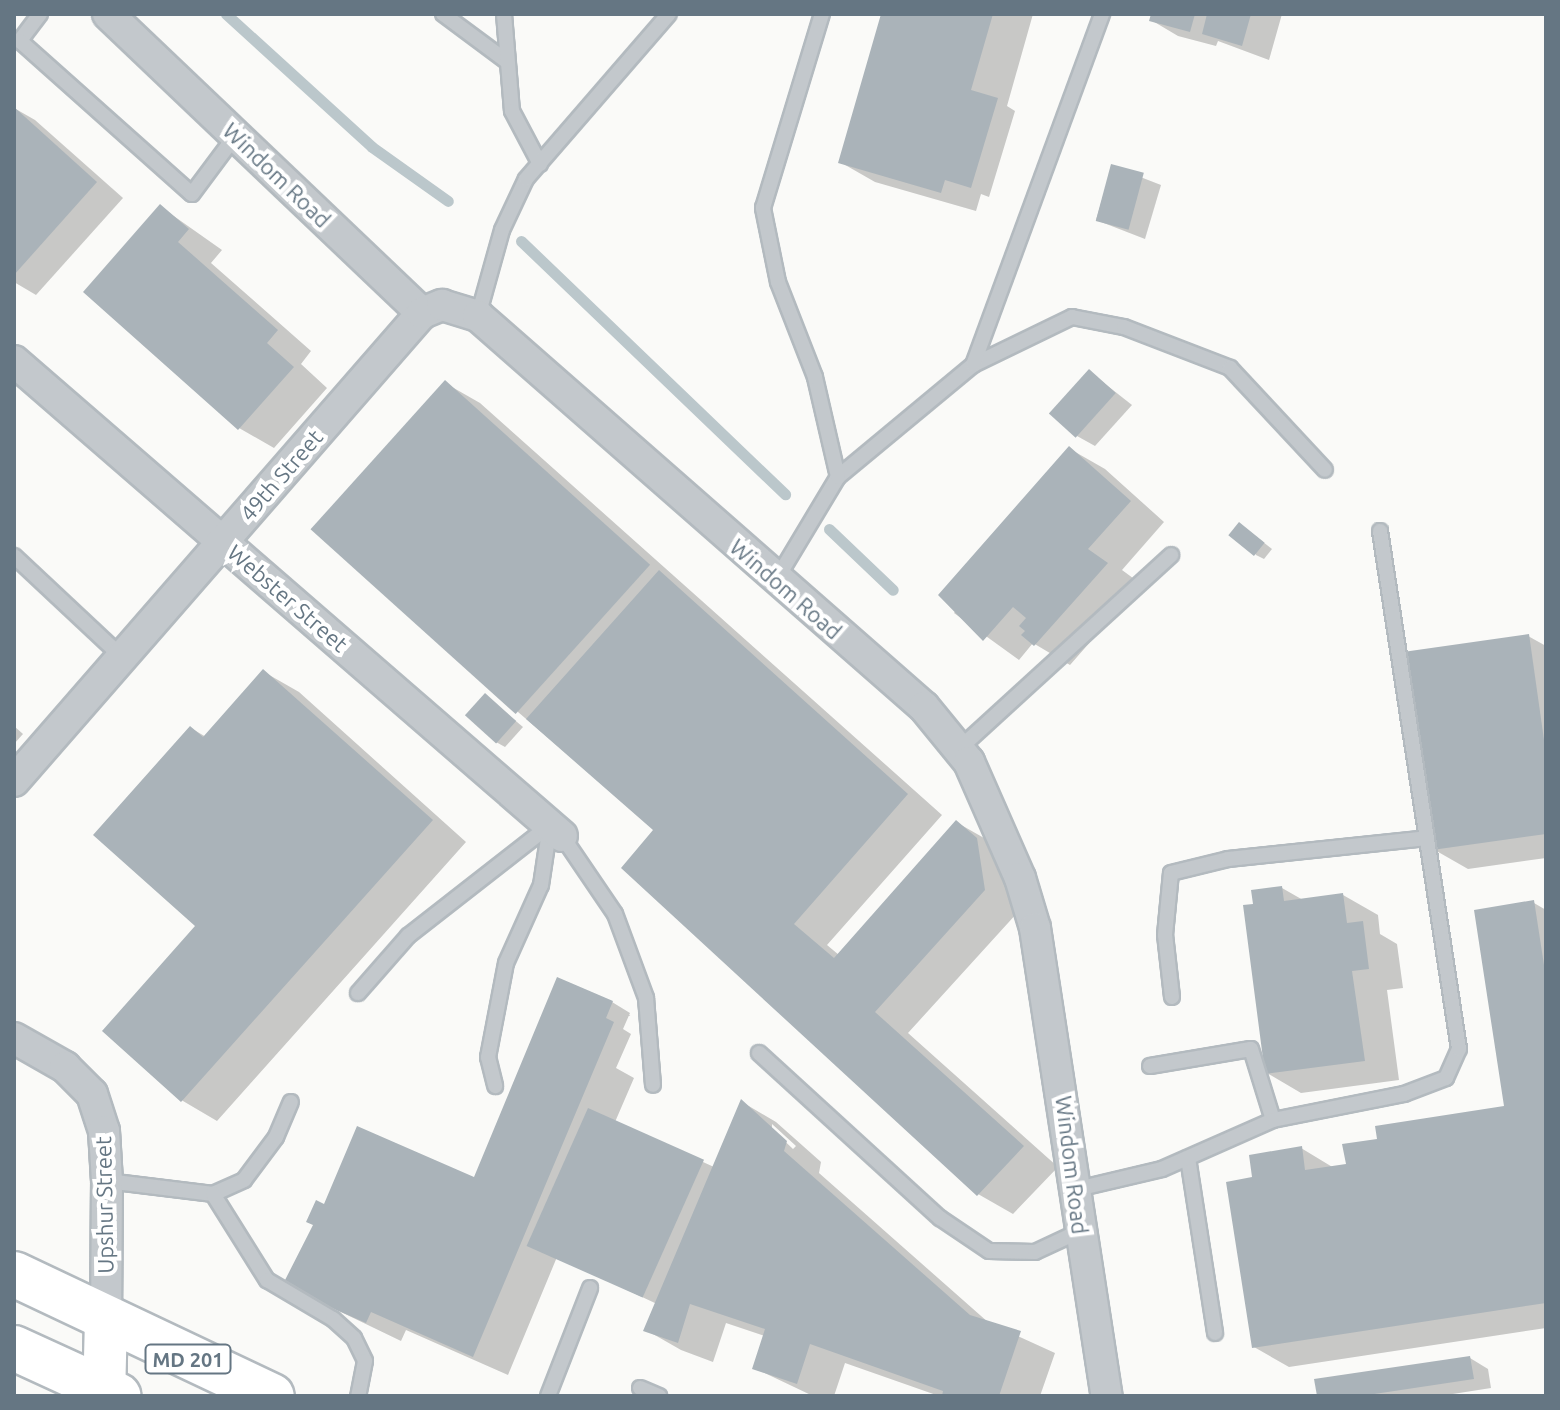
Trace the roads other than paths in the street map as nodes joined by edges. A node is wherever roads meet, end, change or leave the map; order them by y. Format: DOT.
graph roads {
  1 [pos="40,14"];
  2 [pos="108,14"];
  3 [pos="443,14"];
  4 [pos="504,14"];
  5 [pos="669,14"];
  6 [pos="822,14"];
  7 [pos="1102,14"];
  8 [pos="505,60"];
  9 [pos="236,135"];
  10 [pos="540,164"];
  11 [pos="422,313"];
  12 [pos="478,316"];
  13 [pos="14,361"];
  14 [pos="973,365"];
  15 [pos="1325,470"];
  16 [pos="838,477"];
  17 [pos="1380,531"];
  18 [pos="222,542"];
  19 [pos="1171,555"];
  20 [pos="14,556"];
  21 [pos="776,580"];
  22 [pos="122,657"];
  23 [pos="960,748"];
  24 [pos="14,781"];
  25 [pos="556,830"];
  26 [pos="1427,838"];
  27 [pos="358,993"];
  28 [pos="1172,997"];
  29 [pos="14,1038"];
  30 [pos="759,1053"];
  31 [pos="1150,1066"];
  32 [pos="653,1085"];
  33 [pos="495,1086"];
  34 [pos="291,1102"];
  35 [pos="1273,1120"];
  36 [pos="1188,1158"];
  37 [pos="107,1181"];
  38 [pos="1073,1190"];
  39 [pos="213,1194"];
  40 [pos="1080,1231"];
  41 [pos="14,1274"];
  42 [pos="590,1288"];
  43 [pos="106,1319"];
  44 [pos="1215,1333"];
  45 [pos="14,1348"];
  46 [pos="640,1388"];
  47 [pos="109,1394"];
  48 [pos="272,1396"];
  49 [pos="358,1396"];
  50 [pos="548,1396"];
  51 [pos="659,1396"];
  52 [pos="1107,1396"];
  1 -- 9 [label="lane"];
  2 -- 9 [label="street, Windom Road"];
  3 -- 8 [label="lane"];
  4 -- 8 [label="lane"];
  5 -- 10 [label="lane"];
  6 -- 16 [label="lane"];
  7 -- 14 [label="lane"];
  8 -- 10 [label="lane"];
  9 -- 11 [label="street, Windom Road"];
  10 -- 12 [label="lane"];
  11 -- 12 [label="street, Windom Road"];
  11 -- 18 [label="street, 49th Street"];
  12 -- 21 [label="street, Windom Road"];
  13 -- 18 [label="street, Webster Street"];
  14 -- 15 [label="lane"];
  14 -- 16 [label="lane"];
  16 -- 21 [label="lane"];
  17 -- 26 [label="lane"];
  18 -- 22 [label="street, 49th Street"];
  18 -- 25 [label="street, Webster Street"];
  19 -- 23 [label="lane"];
  20 -- 22 [label="lane"];
  21 -- 23 [label="street, Windom Road"];
  22 -- 24 [label="street, 49th Street"];
  23 -- 38 [label="street, Windom Road"];
  25 -- 27 [label="lane"];
  25 -- 32 [label="lane"];
  25 -- 33 [label="lane"];
  26 -- 28 [label="lane"];
  26 -- 35 [label="lane"];
  29 -- 37 [label="street, Upshur Street"];
  30 -- 40 [label="lane"];
  31 -- 35 [label="lane"];
  34 -- 39 [label="lane"];
  35 -- 36 [label="lane"];
  36 -- 38 [label="lane"];
  36 -- 44 [label="lane"];
  37 -- 39 [label="lane"];
  37 -- 43 [label="street, Upshur Street"];
  38 -- 40 [label="street, Windom Road"];
  39 -- 49 [label="lane"];
  40 -- 52 [label="street, Windom Road"];
  41 -- 43 [label="main road, MD 201"];
  42 -- 50 [label="lane"];
  43 -- 47 [label="street"];
  43 -- 48 [label="main road, MD 201"];
  45 -- 47 [label="main road"];
  46 -- 51 [label="lane"];
}
